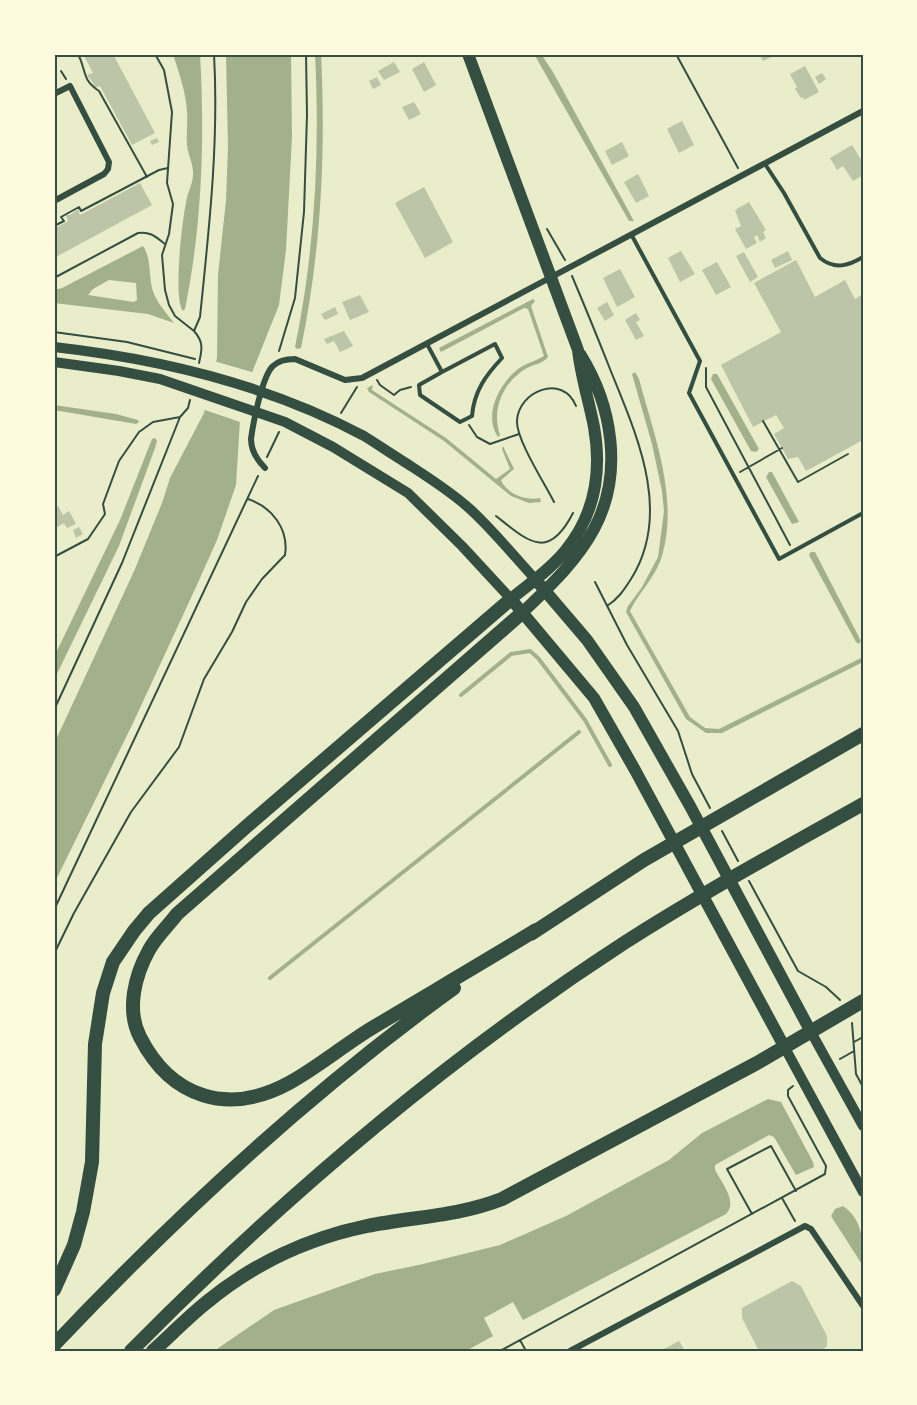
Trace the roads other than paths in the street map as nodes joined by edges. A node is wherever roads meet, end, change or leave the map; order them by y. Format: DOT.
graph roads {
  1 [pos="468,54"];
  2 [pos="54,94"];
  3 [pos="863,111"];
  4 [pos="765,164"];
  5 [pos="54,201"];
  6 [pos="631,234"];
  7 [pos="863,257"];
  8 [pos="552,277"];
  9 [pos="427,344"];
  10 [pos="54,347"];
  11 [pos="578,350"];
  12 [pos="54,362"];
  13 [pos="442,372"];
  14 [pos="264,467"];
  15 [pos="863,513"];
  16 [pos="535,579"];
  17 [pos="545,591"];
  18 [pos="511,599"];
  19 [pos="523,612"];
  20 [pos="863,734"];
  21 [pos="863,804"];
  22 [pos="536,930"];
  23 [pos="863,1001"];
  24 [pos="811,1032"];
  25 [pos="785,1048"];
  26 [pos="863,1126"];
  27 [pos="863,1192"];
  28 [pos="54,1290"];
  29 [pos="863,1306"];
  30 [pos="54,1345"];
  31 [pos="131,1351"];
  32 [pos="153,1351"];
  33 [pos="570,1351"];
  1 -- 8 [label="main road"];
  2 -- 5 [label="street"];
  3 -- 4 [label="street"];
  4 -- 6 [label="street"];
  4 -- 7 [label="lane"];
  6 -- 8 [label="street"];
  6 -- 15 [label="lane"];
  8 -- 9 [label="street"];
  8 -- 11 [label="main road"];
  9 -- 13 [label="lane"];
  9 -- 14 [label="street"];
  10 -- 16 [label="main road"];
  11 -- 16 [label="main road"];
  11 -- 17 [label="main road"];
  12 -- 18 [label="main road"];
  13 -- 13 [label="lane"];
  16 -- 17 [label="main road"];
  16 -- 18 [label="main road"];
  17 -- 19 [label="main road"];
  17 -- 24 [label="main road"];
  18 -- 19 [label="main road"];
  18 -- 28 [label="highway"];
  19 -- 22 [label="highway"];
  19 -- 25 [label="main road"];
  20 -- 22 [label="highway"];
  21 -- 31 [label="highway"];
  22 -- 30 [label="highway"];
  23 -- 24 [label="highway"];
  24 -- 25 [label="highway"];
  24 -- 26 [label="main road"];
  25 -- 27 [label="main road"];
  25 -- 32 [label="highway"];
  29 -- 33 [label="street"];
}
